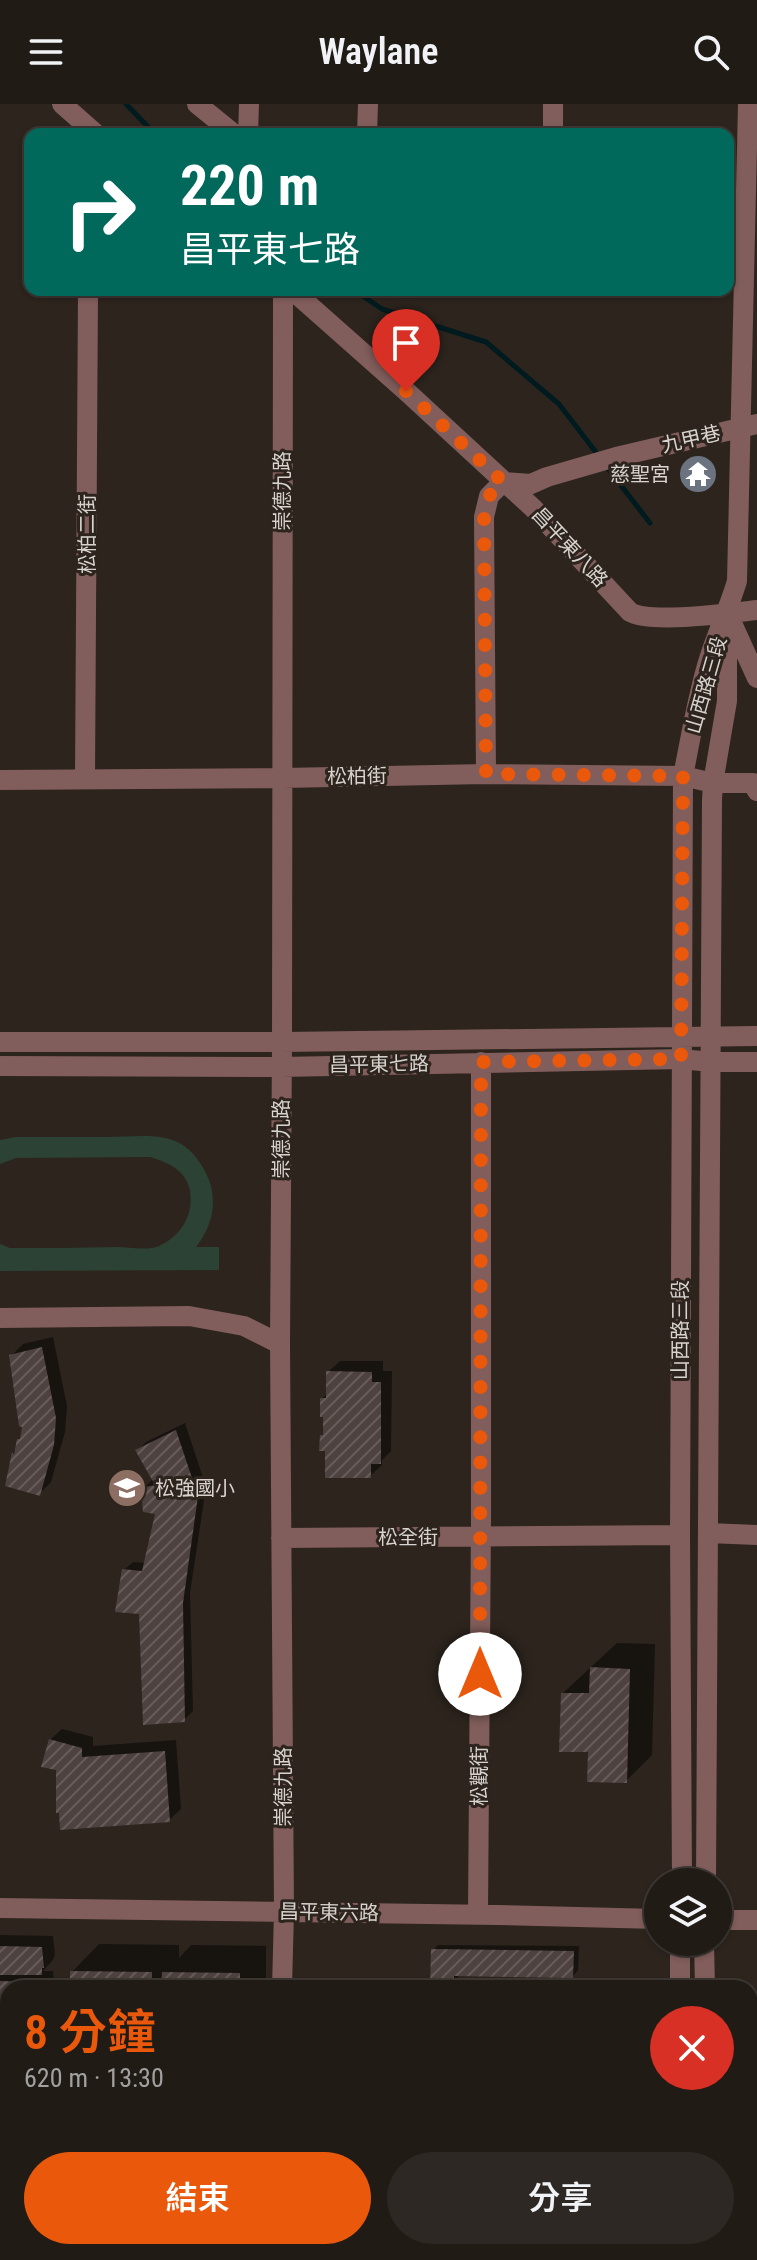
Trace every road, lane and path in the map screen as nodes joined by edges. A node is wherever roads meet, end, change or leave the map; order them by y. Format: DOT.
graph roads {
  1 [pos="62,104"];
  2 [pos="197,104"];
  3 [pos="249,104"];
  4 [pos="368,104"];
  5 [pos="553,104"];
  6 [pos="748,104"];
  7 [pos="87,128"];
  8 [pos="227,128"];
  9 [pos="248,128"];
  10 [pos="367,128"];
  11 [pos="553,128"];
  12 [pos="743,269"];
  13 [pos="88,296"];
  14 [pos="283,296"];
  15 [pos="299,296"];
  16 [pos="749,426"];
  17 [pos="503,482"];
  18 [pos="757,610"];
  19 [pos="727,614"];
  20 [pos="757,678"];
  21 [pos="486,774"];
  22 [pos="683,776"];
  23 [pos="282,778"];
  24 [pos="85,779"];
  25 [pos="0,780"];
  26 [pos="713,783"];
  27 [pos="757,791"];
  28 [pos="711,1036"];
  29 [pos="757,1036"];
  30 [pos="681,1038"];
  31 [pos="0,1042"];
  32 [pos="282,1042"];
  33 [pos="681,1059"];
  34 [pos="481,1062"];
  35 [pos="711,1062"];
  36 [pos="757,1062"];
  37 [pos="0,1066"];
  38 [pos="281,1067"];
  39 [pos="0,1318"];
  40 [pos="280,1344"];
  41 [pos="708,1533"];
  42 [pos="680,1535"];
  43 [pos="757,1535"];
  44 [pos="480,1537"];
  45 [pos="281,1538"];
  46 [pos="682,1868"];
  47 [pos="706,1868"];
  48 [pos="0,1908"];
  49 [pos="284,1912"];
  50 [pos="478,1914"];
  51 [pos="644,1919"];
  52 [pos="732,1920"];
  53 [pos="757,1920"];
  54 [pos="680,1956"];
  55 [pos="704,1956"];
  56 [pos="282,1980"];
  57 [pos="680,1980"];
  58 [pos="705,1980"];
  1 -- 7 [label="street"];
  2 -- 8 [label="street"];
  3 -- 9 [label="street"];
  4 -- 10 [label="street"];
  5 -- 11 [label="street"];
  6 -- 12 [label="street"];
  12 -- 16 [label="street"];
  13 -- 24 [label="street, 松柏二街"];
  14 -- 23 [label="street, 崇德九路"];
  15 -- 17 [label="street, 昌平東八路"];
  16 -- 17 [label="street, 九甲巷"];
  16 -- 19 [label="street"];
  17 -- 19 [label="street, 昌平東八路"];
  17 -- 21 [label="street"];
  18 -- 19 [label="street, 昌平東八路"];
  19 -- 20 [label="street"];
  19 -- 22 [label="street, 山西路三段"];
  19 -- 26 [label="street, 山西路三段"];
  21 -- 22 [label="street, 松柏街"];
  21 -- 23 [label="street, 松柏街"];
  22 -- 26 [label="street, 松柏街"];
  22 -- 30 [label="street, 山西路三段"];
  23 -- 24 [label="street, 松柏街"];
  23 -- 32 [label="street, 崇德九路"];
  24 -- 25 [label="street, 松柏街"];
  26 -- 27 [label="street"];
  26 -- 28 [label="street, 山西路三段"];
  28 -- 29 [label="street, 昌平東七路"];
  28 -- 30 [label="street, 昌平東七路"];
  28 -- 35 [label="street, 山西路三段"];
  30 -- 32 [label="street, 昌平東七路"];
  30 -- 33 [label="street, 山西路三段"];
  31 -- 32 [label="street, 昌平東七路"];
  32 -- 38 [label="street, 崇德九路"];
  33 -- 34 [label="street, 昌平東七路"];
  33 -- 35 [label="street, 昌平東七路"];
  33 -- 42 [label="street, 山西路三段"];
  34 -- 38 [label="street, 昌平東七路"];
  34 -- 44 [label="street, 松觀街"];
  35 -- 36 [label="street, 昌平東七路"];
  35 -- 41 [label="street, 山西路三段"];
  37 -- 38 [label="street, 昌平東七路"];
  38 -- 40 [label="street, 崇德九路"];
  39 -- 40 [label="street"];
  40 -- 45 [label="street, 崇德九路"];
  41 -- 43 [label="street"];
  41 -- 47 [label="street, 山西路三段"];
  42 -- 44 [label="street, 松全街"];
  42 -- 46 [label="street, 山西路三段"];
  44 -- 45 [label="street, 松全街"];
  44 -- 50 [label="street, 松觀街"];
  45 -- 49 [label="street, 崇德九路"];
  48 -- 49 [label="street, 昌平東六路"];
  49 -- 50 [label="street, 昌平東六路"];
  49 -- 56 [label="street, 崇德九路"];
  50 -- 51 [label="street, 昌平東六路"];
  52 -- 53 [label="street"];
  54 -- 57 [label="street"];
  55 -- 58 [label="street"];
}
